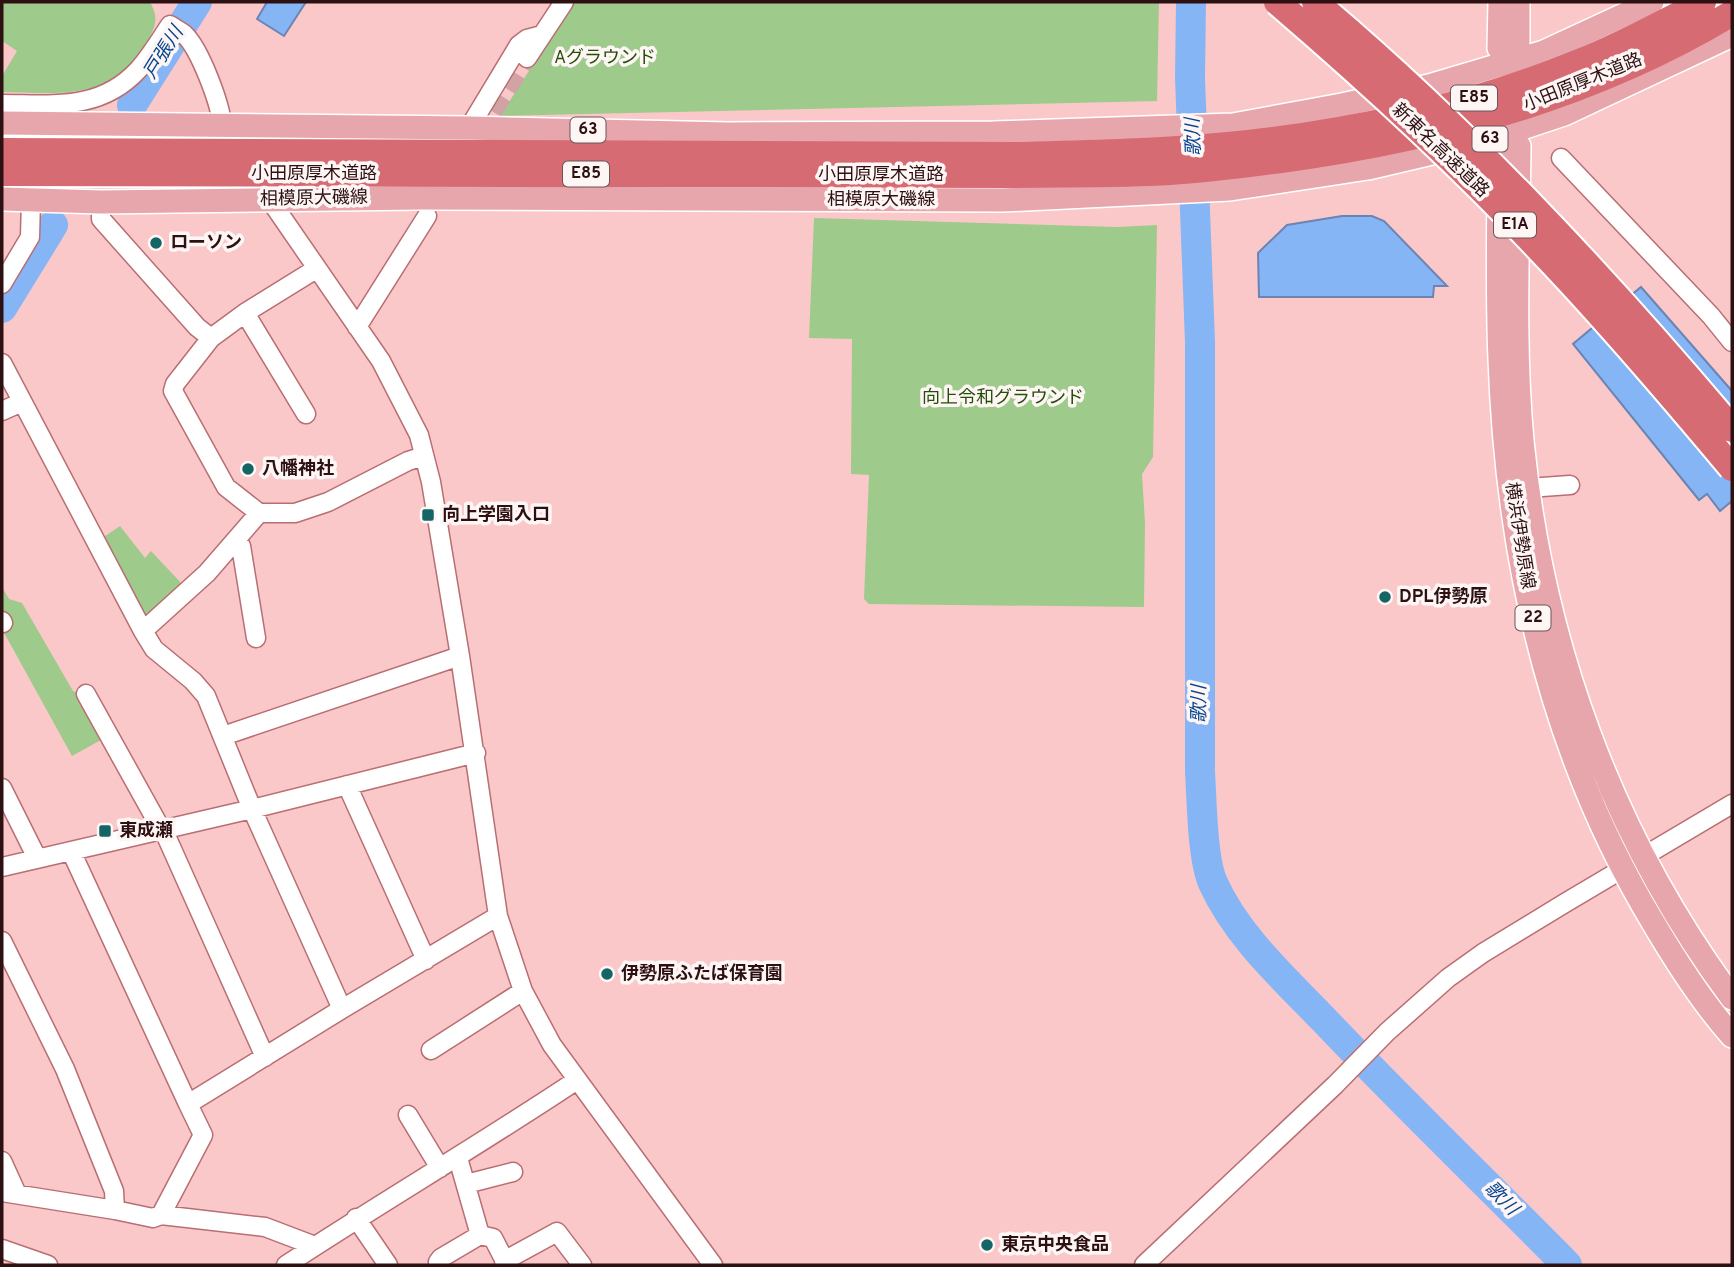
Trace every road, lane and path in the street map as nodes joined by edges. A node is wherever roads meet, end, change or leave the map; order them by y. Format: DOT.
graph roads {
  1 [pos="564,2"];
  2 [pos="1277,2"];
  3 [pos="1315,2"];
  4 [pos="1500,2"];
  5 [pos="1518,2"];
  6 [pos="1652,2"];
  7 [pos="1703,2"];
  8 [pos="1732,13"];
  9 [pos="542,35"];
  10 [pos="1732,35"];
  11 [pos="527,58"];
  12 [pos="2,104"];
  13 [pos="2,122"];
  14 [pos="222,124"];
  15 [pos="469,128"];
  16 [pos="2,151"];
  17 [pos="1231,156"];
  18 [pos="1561,158"];
  19 [pos="1171,161"];
  20 [pos="2,173"];
  21 [pos="2,199"];
  22 [pos="31,200"];
  23 [pos="270,200"];
  24 [pos="101,202"];
  25 [pos="428,216"];
  26 [pos="317,269"];
  27 [pos="2,284"];
  28 [pos="245,313"];
  29 [pos="357,327"];
  30 [pos="211,338"];
  31 [pos="1732,342"];
  32 [pos="2,363"];
  33 [pos="22,401"];
  34 [pos="2,411"];
  35 [pos="299,413"];
  36 [pos="1732,429"];
  37 [pos="424,456"];
  38 [pos="1732,468"];
  39 [pos="1570,485"];
  40 [pos="1528,488"];
  41 [pos="259,513"];
  42 [pos="236,541"];
  43 [pos="143,631"];
  44 [pos="256,638"];
  45 [pos="460,656"];
  46 [pos="86,694"];
  47 [pos="223,736"];
  48 [pos="476,753"];
  49 [pos="347,785"];
  50 [pos="2,788"];
  51 [pos="1732,804"];
  52 [pos="252,809"];
  53 [pos="162,829"];
  54 [pos="71,851"];
  55 [pos="1643,857"];
  56 [pos="37,858"];
  57 [pos="2,867"];
  58 [pos="1622,869"];
  59 [pos="498,916"];
  60 [pos="2,941"];
  61 [pos="426,960"];
  62 [pos="523,991"];
  63 [pos="1732,998"];
  64 [pos="342,1009"];
  65 [pos="1732,1036"];
  66 [pos="438,1040"];
  67 [pos="265,1058"];
  68 [pos="578,1080"];
  69 [pos="188,1104"];
  70 [pos="408,1115"];
  71 [pos="458,1158"];
  72 [pos="2,1161"];
  73 [pos="440,1168"];
  74 [pos="513,1172"];
  75 [pos="466,1184"];
  76 [pos="10,1193"];
  77 [pos="116,1210"];
  78 [pos="161,1215"];
  79 [pos="356,1218"];
  80 [pos="480,1235"];
  81 [pos="315,1246"];
  82 [pos="2,1249"];
  83 [pos="506,1263"];
  84 [pos="48,1265"];
  85 [pos="286,1265"];
  86 [pos="388,1265"];
  87 [pos="439,1265"];
  88 [pos="582,1265"];
  89 [pos="713,1265"];
  90 [pos="1144,1265"];
  1 -- 9 [label="street"];
  2 -- 38 [label="highway, 新東名高速道路 / E1A, bridge"];
  3 -- 36 [label="highway, 新東名高速道路 / E1A, bridge"];
  4 -- 5 [label="main road"];
  6 -- 17 [label="main road, 相模原大磯線 / 63"];
  7 -- 17 [label="highway, 小田原厚木道路 / E85"];
  8 -- 17 [label="highway, 小田原厚木道路 / E85"];
  9 -- 11 [label="street"];
  9 -- 15 [label="street"];
  10 -- 17 [label="main road, 相模原大磯線 / 63"];
  12 -- 14 [label="street"];
  13 -- 14 [label="main road, 相模原大磯線 / 63"];
  14 -- 15 [label="main road, 相模原大磯線 / 63"];
  15 -- 19 [label="main road, 相模原大磯線 / 63"];
  16 -- 19 [label="highway, 小田原厚木道路 / E85"];
  17 -- 19 [label="highway, 小田原厚木道路 / E85"];
  17 -- 19 [label="main road, 相模原大磯線 / 63"];
  18 -- 31 [label="street"];
  19 -- 20 [label="highway, 小田原厚木道路 / E85"];
  19 -- 23 [label="main road, 相模原大磯線 / 63"];
  21 -- 22 [label="main road, 相模原大磯線 / 63"];
  22 -- 24 [label="main road, 相模原大磯線 / 63"];
  22 -- 27 [label="street"];
  23 -- 24 [label="main road, 相模原大磯線 / 63"];
  23 -- 26 [label="street"];
  24 -- 30 [label="street"];
  25 -- 29 [label="street"];
  26 -- 28 [label="street"];
  26 -- 29 [label="street"];
  28 -- 30 [label="street"];
  28 -- 35 [label="street"];
  29 -- 37 [label="street"];
  30 -- 41 [label="street"];
  32 -- 33 [label="street"];
  33 -- 34 [label="street"];
  33 -- 43 [label="street"];
  37 -- 41 [label="street"];
  37 -- 45 [label="street"];
  39 -- 40 [label="street"];
  40 -- 55 [label="main road, 横浜伊勢原線 / 22"];
  40 -- 58 [label="main road, 横浜伊勢原線 / 22"];
  41 -- 42 [label="street"];
  42 -- 43 [label="street"];
  42 -- 44 [label="street"];
  43 -- 47 [label="street"];
  45 -- 47 [label="street"];
  45 -- 48 [label="street"];
  46 -- 53 [label="street"];
  47 -- 52 [label="street"];
  48 -- 49 [label="street"];
  48 -- 59 [label="street"];
  49 -- 52 [label="street"];
  49 -- 61 [label="street"];
  50 -- 56 [label="street"];
  51 -- 55 [label="street"];
  52 -- 53 [label="street"];
  52 -- 64 [label="street"];
  53 -- 54 [label="street"];
  53 -- 67 [label="street"];
  54 -- 56 [label="street"];
  54 -- 69 [label="street"];
  55 -- 58 [label="street"];
  55 -- 63 [label="main road, 横浜伊勢原線 / 22"];
  56 -- 57 [label="street"];
  58 -- 65 [label="main road, 横浜伊勢原線 / 22"];
  58 -- 90 [label="street"];
  59 -- 61 [label="street"];
  59 -- 62 [label="street"];
  60 -- 77 [label="street"];
  61 -- 64 [label="street"];
  62 -- 66 [label="street"];
  62 -- 68 [label="street"];
  64 -- 67 [label="street"];
  67 -- 69 [label="street"];
  68 -- 71 [label="street"];
  68 -- 89 [label="street"];
  69 -- 78 [label="street"];
  70 -- 73 [label="street"];
  71 -- 73 [label="street"];
  71 -- 75 [label="street"];
  72 -- 76 [label="street"];
  73 -- 79 [label="street"];
  74 -- 75 [label="street"];
  75 -- 80 [label="street"];
  76 -- 77 [label="street"];
  77 -- 78 [label="street"];
  78 -- 81 [label="street"];
  79 -- 81 [label="street"];
  79 -- 86 [label="street"];
  80 -- 83 [label="street"];
  80 -- 87 [label="street"];
  81 -- 85 [label="street"];
  82 -- 84 [label="street"];
  83 -- 88 [label="street"];
}
